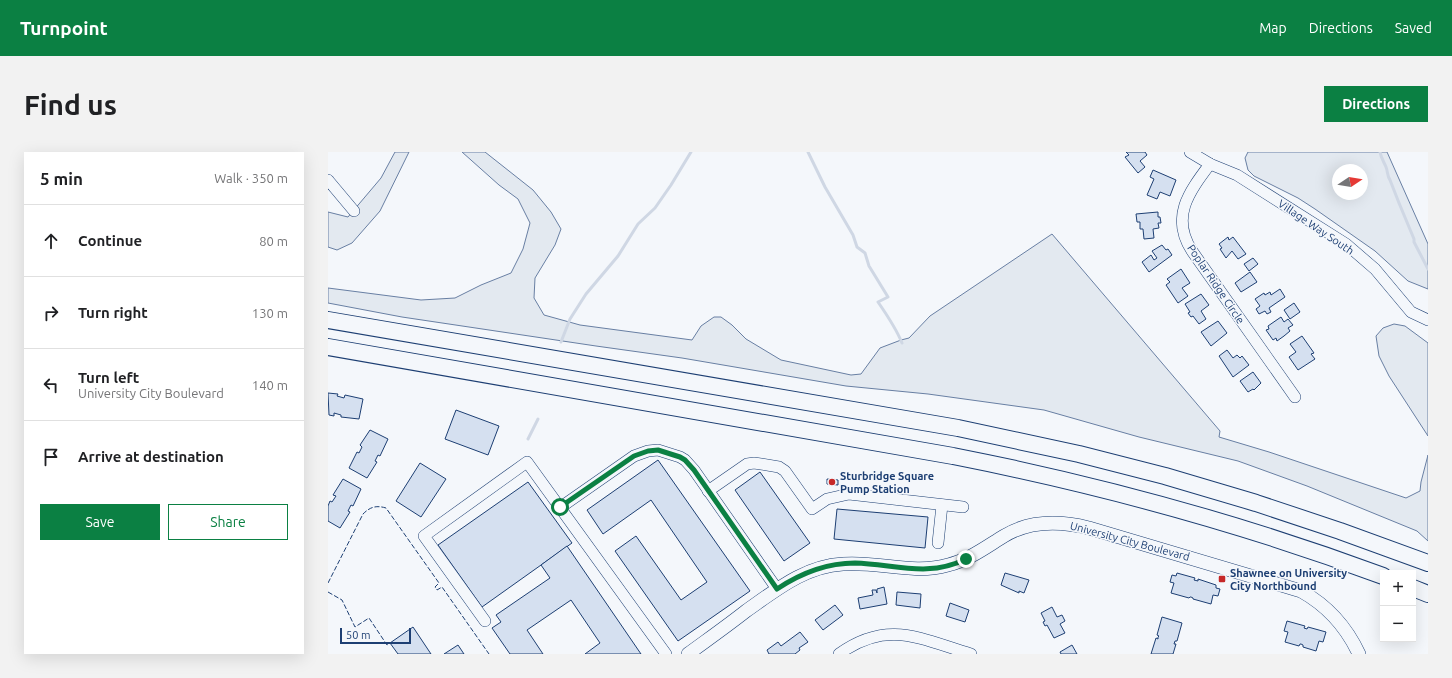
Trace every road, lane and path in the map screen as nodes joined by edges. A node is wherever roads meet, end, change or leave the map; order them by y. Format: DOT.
graph roads {
  1 [pos="1190,152"];
  2 [pos="1210,164"];
  3 [pos="328,180"];
  4 [pos="354,210"];
  5 [pos="328,320"];
  6 [pos="1428,320"];
  7 [pos="328,348"];
  8 [pos="1295,397"];
  9 [pos="708,491"];
  10 [pos="942,504"];
  11 [pos="560,507"];
  12 [pos="963,507"];
  13 [pos="938,543"];
  14 [pos="1428,563"];
  15 [pos="1380,575"];
  16 [pos="777,589"];
  17 [pos="1416,589"];
  18 [pos="1428,594"];
  19 [pos="485,621"];
  20 [pos="666,654"];
  21 [pos="688,654"];
  22 [pos="840,654"];
  23 [pos="970,654"];
  24 [pos="1359,654"];
  1 -- 2 [label="street, Village Way South"];
  2 -- 6 [label="street, Village Way South"];
  2 -- 8 [label="street, Poplar Ridge Circle"];
  3 -- 4 [label="street"];
  5 -- 14 [label="highway"];
  7 -- 15 [label="highway"];
  9 -- 10 [label="street"];
  9 -- 11 [label="street"];
  9 -- 16 [label="street"];
  10 -- 12 [label="street"];
  10 -- 13 [label="street"];
  11 -- 19 [label="street"];
  11 -- 20 [label="street"];
  16 -- 21 [label="main road, University City Boulevard"];
  16 -- 24 [label="main road, University City Boulevard"];
  17 -- 18 [label="highway"];
  22 -- 23 [label="street"];
}
